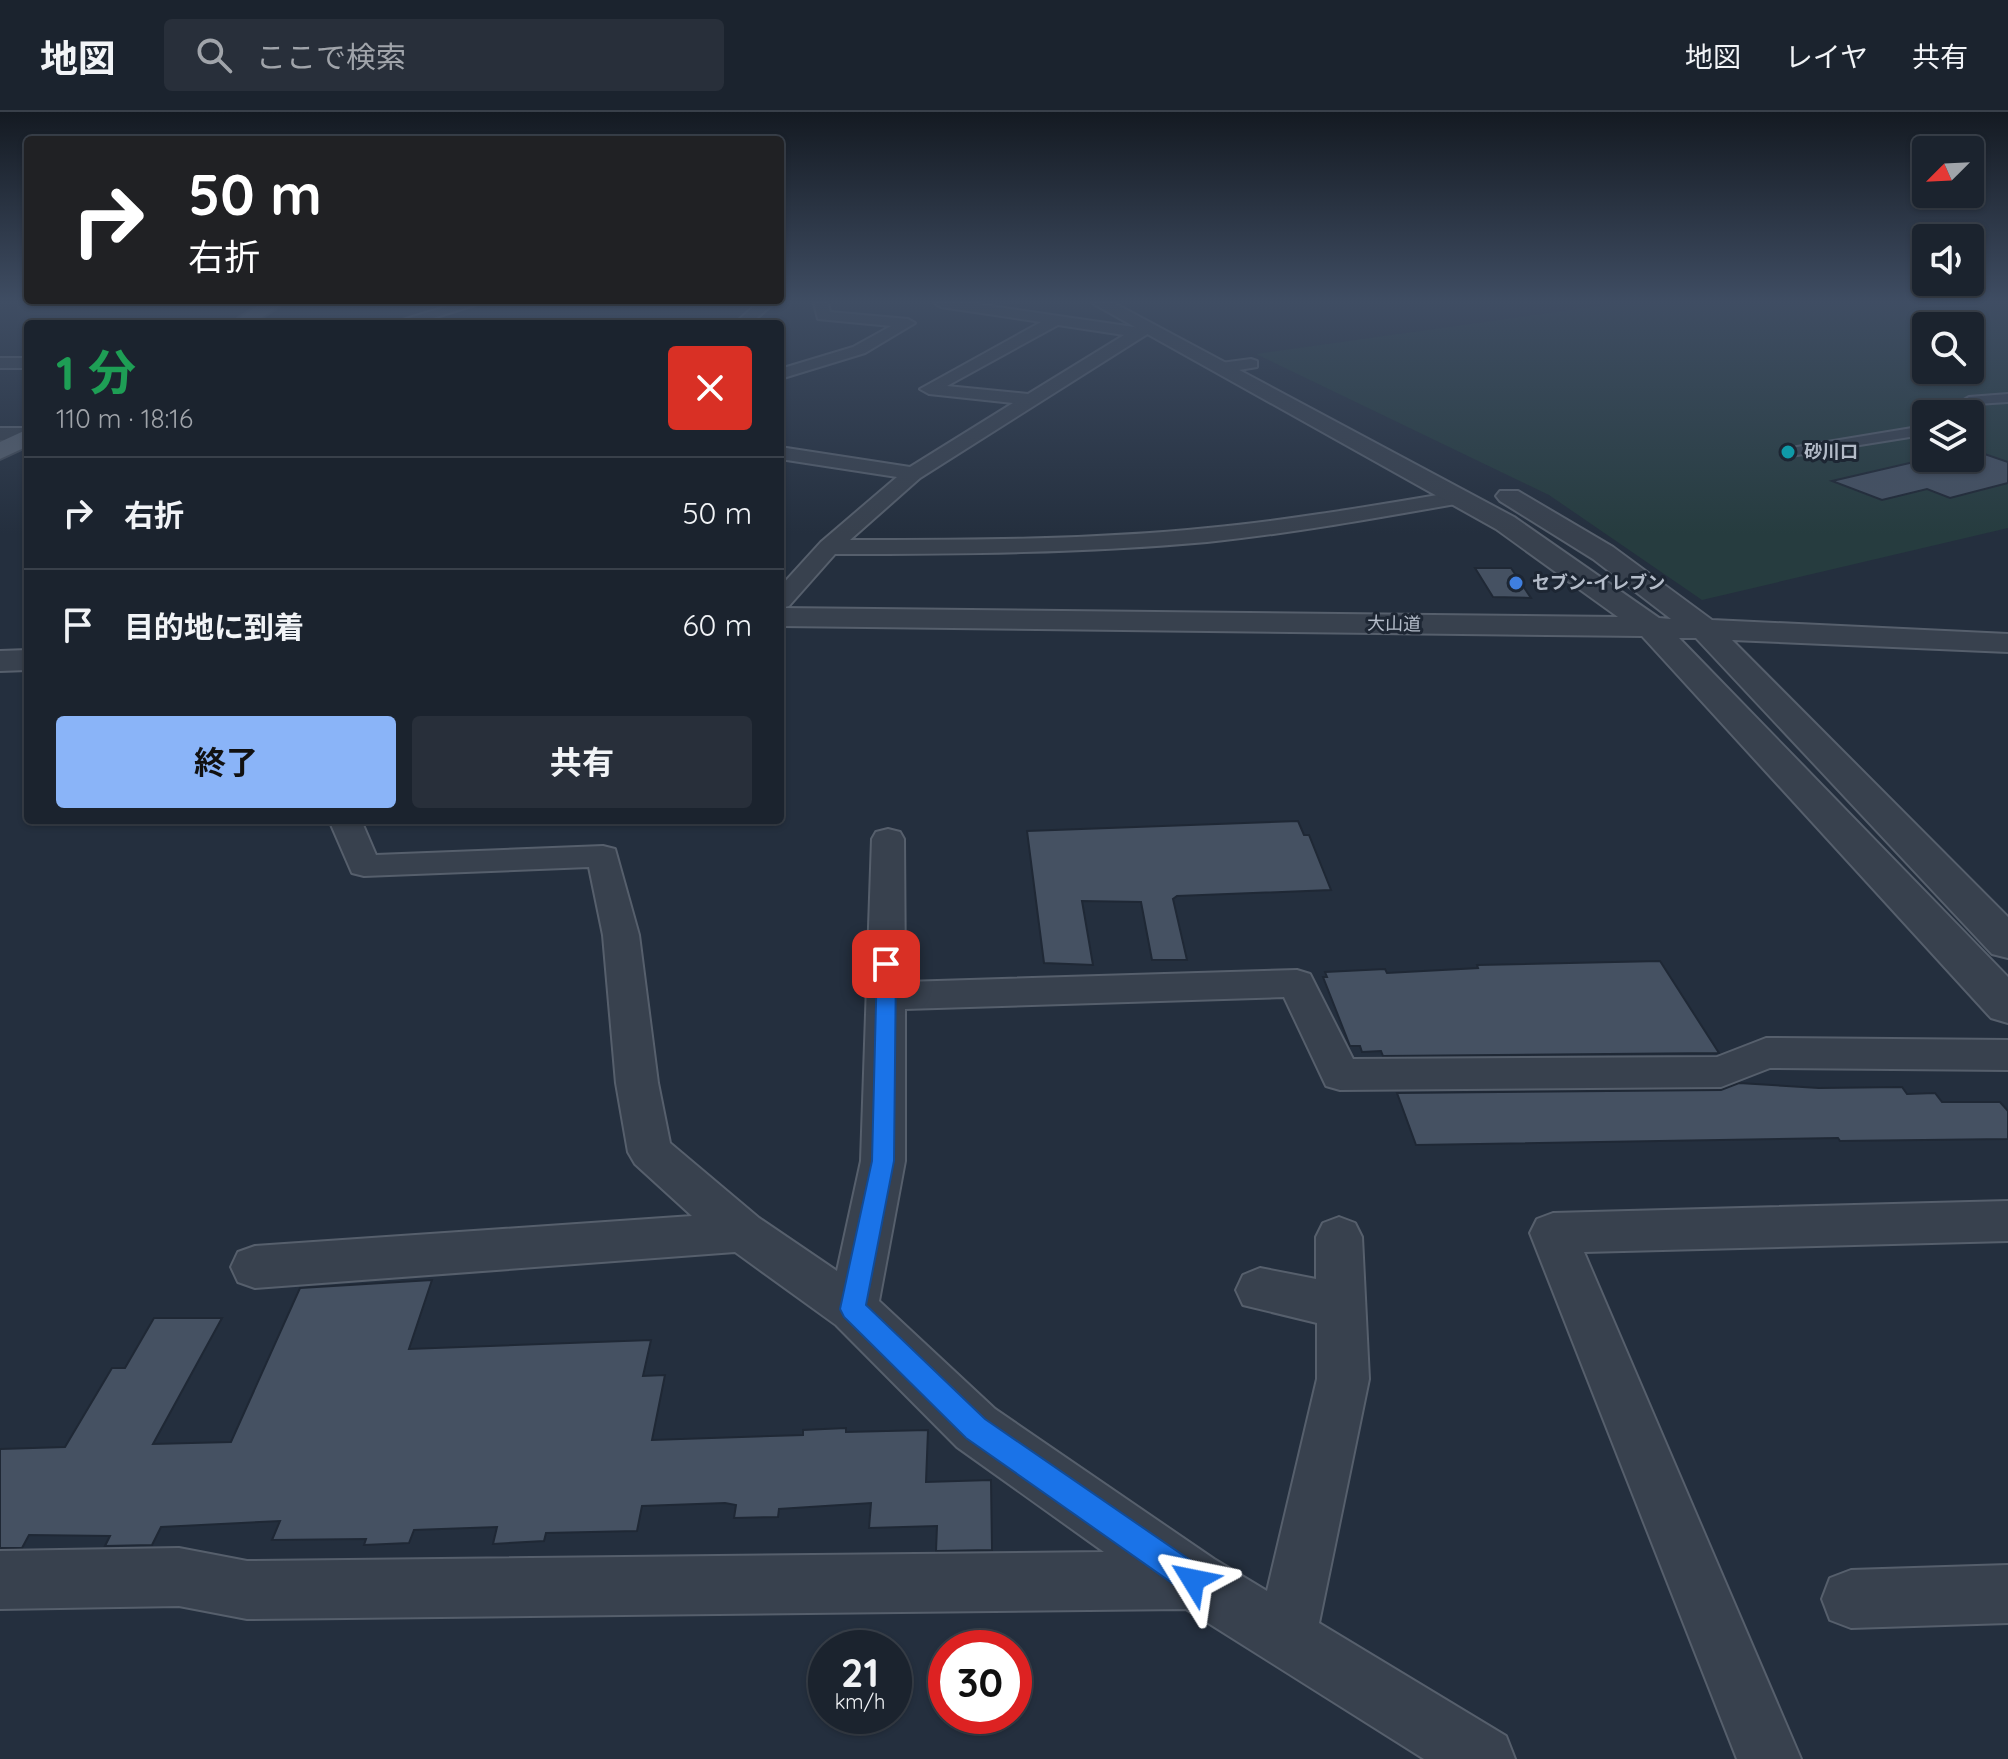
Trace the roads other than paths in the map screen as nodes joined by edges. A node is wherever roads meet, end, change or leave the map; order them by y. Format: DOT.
graph roads {
  1 [pos="946,380"];
  2 [pos="1065,380"];
  3 [pos="1246,380"];
  4 [pos="1280,380"];
  5 [pos="2008,398"];
  6 [pos="1031,400"];
  7 [pos="1974,400"];
  8 [pos="1912,433"];
  9 [pos="0,434"];
  10 [pos="24,435"];
  11 [pos="24,437"];
  12 [pos="0,452"];
  13 [pos="1791,452"];
  14 [pos="784,454"];
  15 [pos="913,474"];
  16 [pos="1474,487"];
  17 [pos="829,547"];
  18 [pos="784,597"];
  19 [pos="784,617"];
  20 [pos="1651,627"];
  21 [pos="1705,630"];
  22 [pos="2008,643"];
  23 [pos="24,660"];
  24 [pos="0,661"];
  25 [pos="347,824"];
  26 [pos="888,839"];
  27 [pos="2008,943"];
  28 [pos="886,996"];
  29 [pos="2008,1006"];
  30 [pos="2008,1055"];
  31 [pos="2008,1221"];
  32 [pos="743,1232"];
  33 [pos="1339,1237"];
  34 [pos="255,1267"];
  35 [pos="1260,1290"];
  36 [pos="1341,1306"];
  37 [pos="853,1309"];
  38 [pos="0,1580"];
  39 [pos="1193,1580"];
  40 [pos="2008,1594"];
  41 [pos="1851,1599"];
  42 [pos="1286,1637"];
  43 [pos="1483,1759"];
  44 [pos="1769,1759"];
  1 -- 6 [label="street"];
  2 -- 6 [label="street"];
  3 -- 16 [label="street"];
  4 -- 16 [label="street"];
  5 -- 7 [label="street"];
  6 -- 15 [label="street"];
  8 -- 13 [label="street"];
  9 -- 10 [label="street"];
  11 -- 12 [label="main road"];
  14 -- 15 [label="street"];
  15 -- 17 [label="street"];
  16 -- 17 [label="street"];
  16 -- 20 [label="street"];
  16 -- 21 [label="street"];
  17 -- 18 [label="street"];
  19 -- 20 [label="street, 大山道"];
  20 -- 21 [label="street, 大山道"];
  20 -- 29 [label="street"];
  21 -- 22 [label="street, 大山道"];
  21 -- 27 [label="street"];
  23 -- 24 [label="street"];
  25 -- 32 [label="street"];
  26 -- 28 [label="street"];
  28 -- 30 [label="street"];
  28 -- 37 [label="street"];
  31 -- 44 [label="street"];
  32 -- 34 [label="street"];
  32 -- 37 [label="street"];
  33 -- 36 [label="street"];
  35 -- 36 [label="street"];
  36 -- 42 [label="street"];
  37 -- 39 [label="street"];
  38 -- 39 [label="street"];
  39 -- 42 [label="street"];
  40 -- 41 [label="street"];
  42 -- 43 [label="street"];
}
